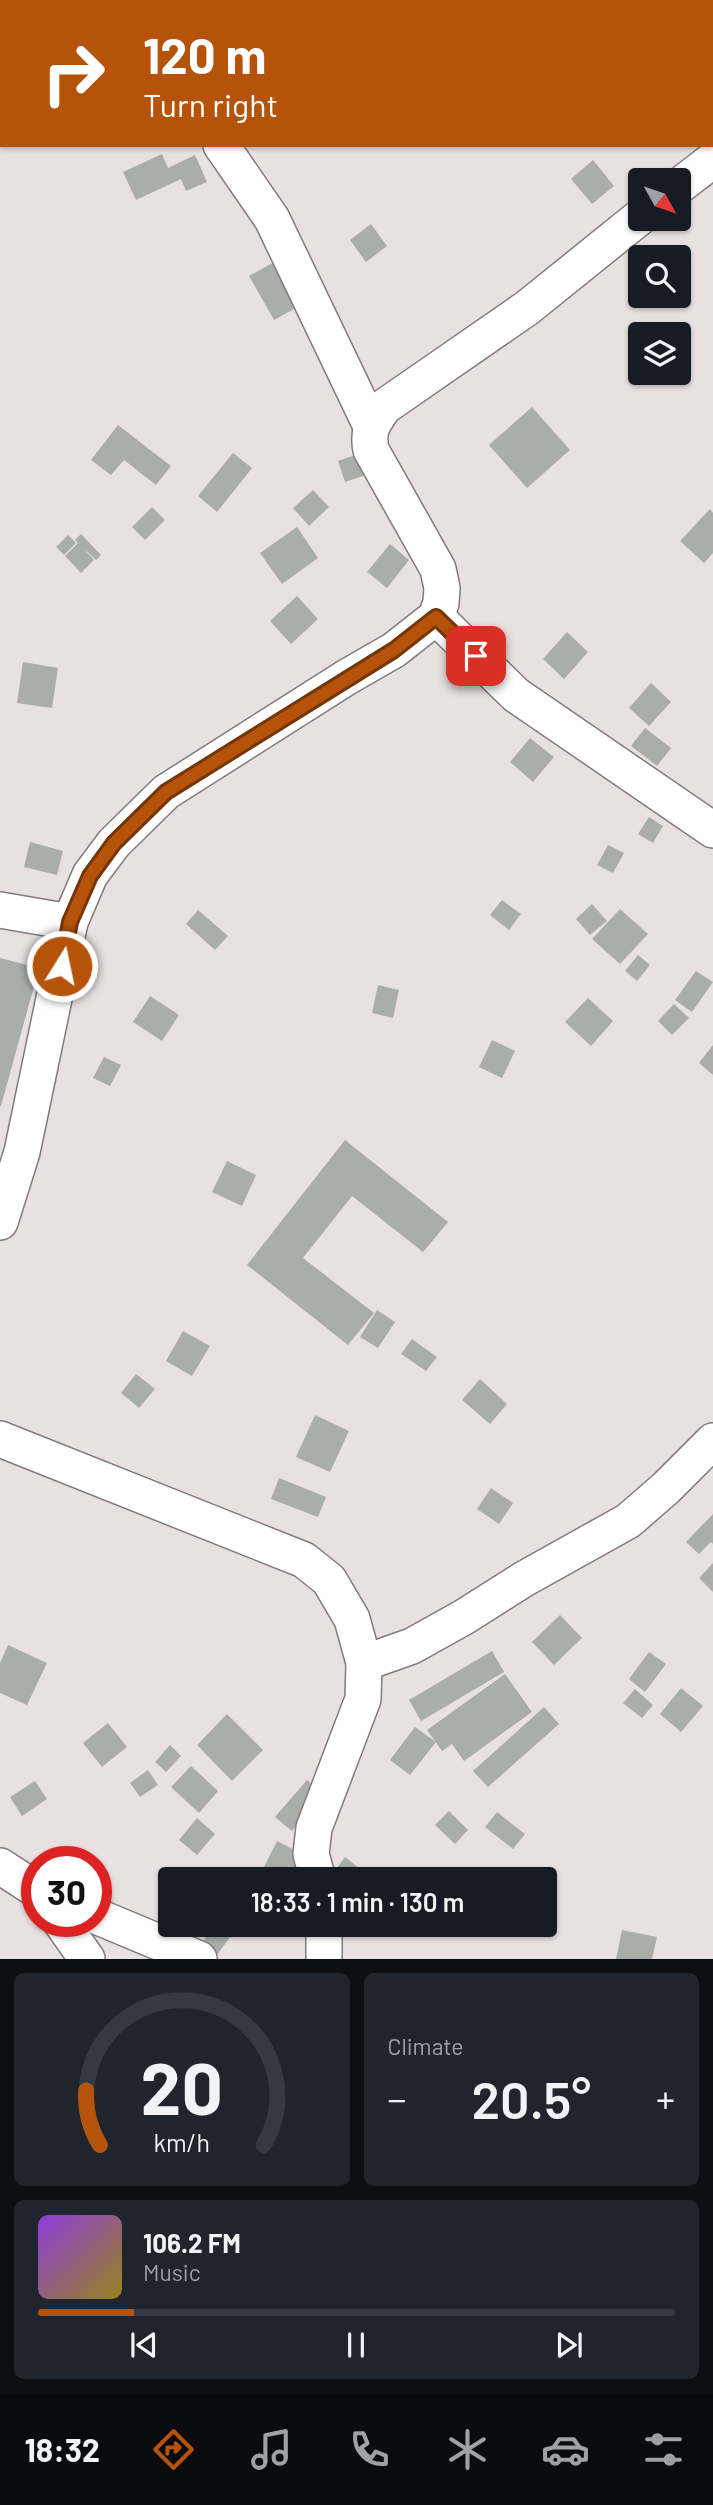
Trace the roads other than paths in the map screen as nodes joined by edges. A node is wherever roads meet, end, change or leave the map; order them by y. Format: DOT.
graph roads {
  1 [pos="222,147"];
  2 [pos="713,160"];
  3 [pos="691,177"];
  4 [pos="628,227"];
  5 [pos="371,426"];
  6 [pos="436,617"];
  7 [pos="713,830"];
  8 [pos="0,910"];
  9 [pos="70,922"];
  10 [pos="0,1222"];
  11 [pos="0,1439"];
  12 [pos="713,1441"];
  13 [pos="364,1663"];
  14 [pos="0,1866"];
  15 [pos="314,1867"];
  16 [pos="21,1880"];
  17 [pos="112,1923"];
  18 [pos="72,1937"];
  19 [pos="324,1937"];
  20 [pos="87,1959"];
  21 [pos="199,1959"];
  22 [pos="324,1959"];
  1 -- 5 [label="street"];
  2 -- 3 [label="street"];
  4 -- 5 [label="street"];
  5 -- 6 [label="street"];
  6 -- 7 [label="street"];
  6 -- 9 [label="street"];
  8 -- 9 [label="street"];
  9 -- 10 [label="street"];
  11 -- 13 [label="street"];
  12 -- 13 [label="street"];
  13 -- 15 [label="street"];
  14 -- 16 [label="street"];
  17 -- 21 [label="street"];
  18 -- 20 [label="street"];
  19 -- 22 [label="street"];
}
